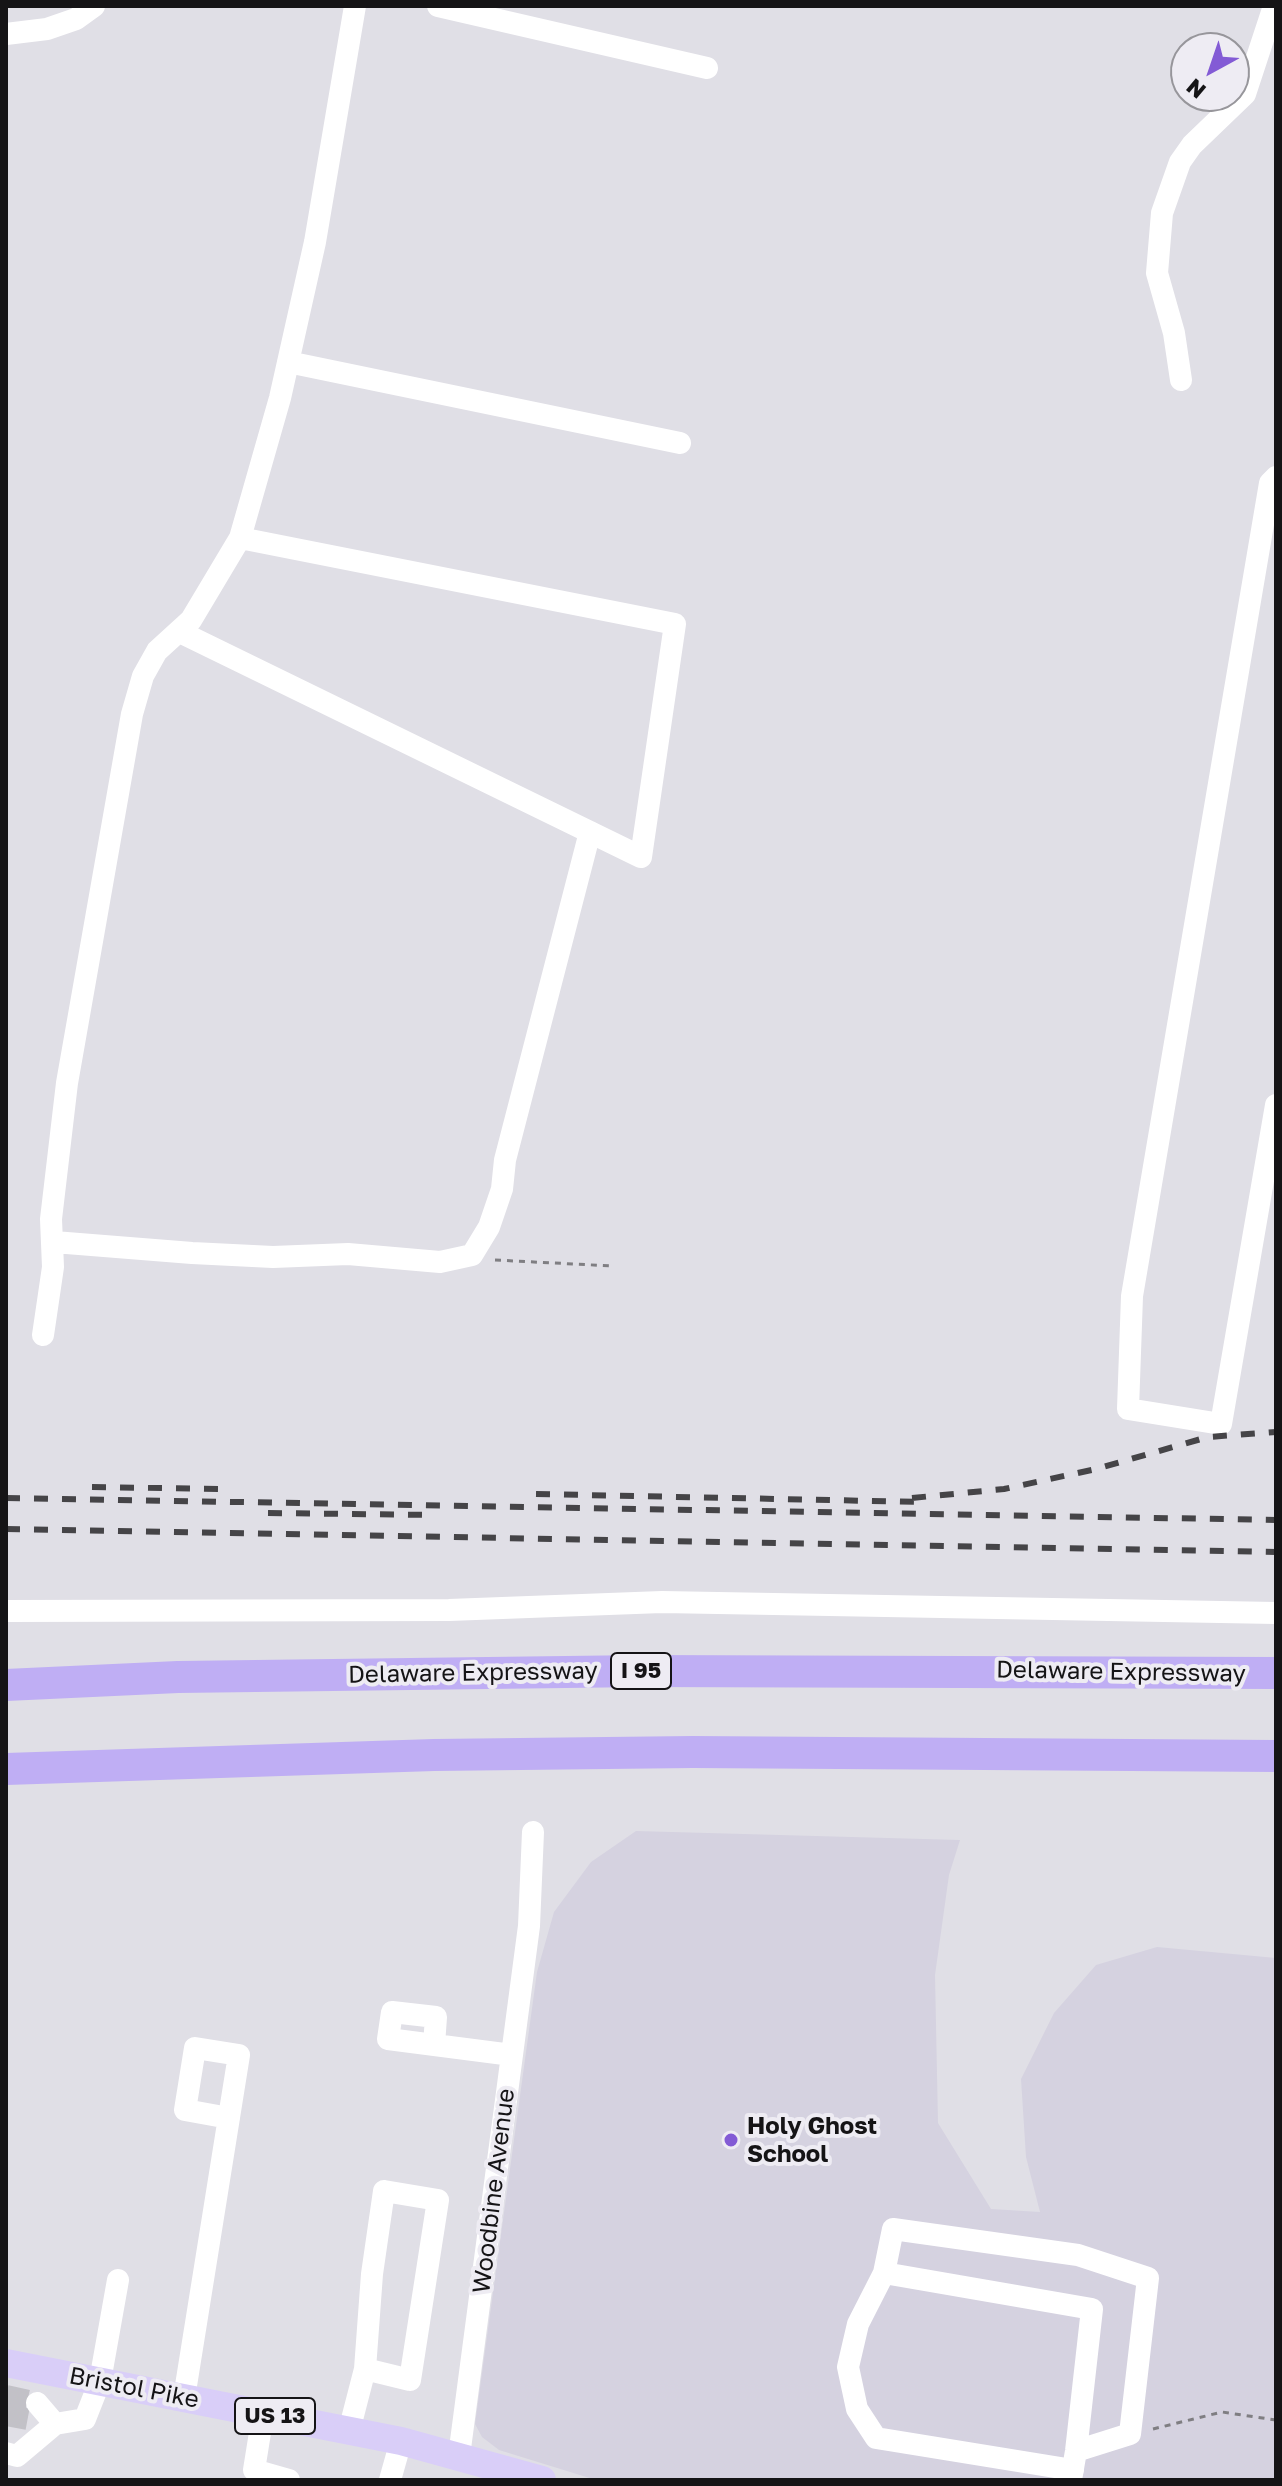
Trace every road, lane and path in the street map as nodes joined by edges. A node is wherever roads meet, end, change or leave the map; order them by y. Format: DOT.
graph roads {
  1 [pos="94,6"];
  2 [pos="355,6"];
  3 [pos="438,6"];
  4 [pos="1274,6"];
  5 [pos="6,34"];
  6 [pos="707,68"];
  7 [pos="288,362"];
  8 [pos="1181,380"];
  9 [pos="680,443"];
  10 [pos="1276,477"];
  11 [pos="240,538"];
  12 [pos="180,632"];
  13 [pos="590,832"];
  14 [pos="1276,1105"];
  15 [pos="54,1242"];
  16 [pos="472,1255"];
  17 [pos="613,1266"];
  18 [pos="43,1335"];
  19 [pos="6,1611"];
  20 [pos="1276,1613"];
  21 [pos="1276,1673"];
  22 [pos="6,1685"];
  23 [pos="1276,1756"];
  24 [pos="6,1769"];
  25 [pos="533,1832"];
  26 [pos="434,2045"];
  27 [pos="512,2055"];
  28 [pos="229,2118"];
  29 [pos="884,2273"];
  30 [pos="118,2280"];
  31 [pos="6,2363"];
  32 [pos="365,2369"];
  33 [pos="100,2381"];
  34 [pos="184,2398"];
  35 [pos="263,2414"];
  36 [pos="1276,2420"];
  37 [pos="349,2431"];
  38 [pos="1130,2434"];
  39 [pos="401,2441"];
  40 [pos="6,2453"];
  41 [pos="459,2456"];
  42 [pos="1073,2467"];
  43 [pos="289,2480"];
  44 [pos="390,2480"];
  45 [pos="542,2480"];
  1 -- 5 [label="street"];
  2 -- 7 [label="street"];
  3 -- 6 [label="street"];
  4 -- 8 [label="street"];
  7 -- 9 [label="street"];
  7 -- 11 [label="street"];
  10 -- 14 [label="street"];
  11 -- 12 [label="street"];
  11 -- 13 [label="street"];
  12 -- 13 [label="street"];
  12 -- 15 [label="street"];
  13 -- 16 [label="street"];
  15 -- 16 [label="street"];
  15 -- 18 [label="street"];
  16 -- 17 [label="path"];
  19 -- 20 [label="street"];
  21 -- 22 [label="highway, Delaware Expressway / I 95"];
  23 -- 24 [label="highway"];
  25 -- 27 [label="street, Woodbine Avenue"];
  26 -- 27 [label="street"];
  27 -- 41 [label="street, Woodbine Avenue"];
  28 -- 34 [label="street"];
  29 -- 38 [label="street"];
  29 -- 42 [label="street"];
  29 -- 42 [label="street"];
  30 -- 33 [label="street"];
  31 -- 33 [label="main road, Bristol Pike / US 13"];
  32 -- 32 [label="street"];
  32 -- 37 [label="street"];
  33 -- 34 [label="main road, Bristol Pike / US 13"];
  33 -- 40 [label="street"];
  34 -- 35 [label="main road, Bristol Pike / US 13"];
  35 -- 37 [label="main road, Bristol Pike / US 13"];
  35 -- 43 [label="street"];
  36 -- 38 [label="path"];
  37 -- 39 [label="main road, Bristol Pike / US 13"];
  38 -- 42 [label="street"];
  39 -- 41 [label="main road, Bristol Pike / US 13"];
  39 -- 44 [label="street"];
  41 -- 45 [label="main road, Bristol Pike / US 13"];
}
